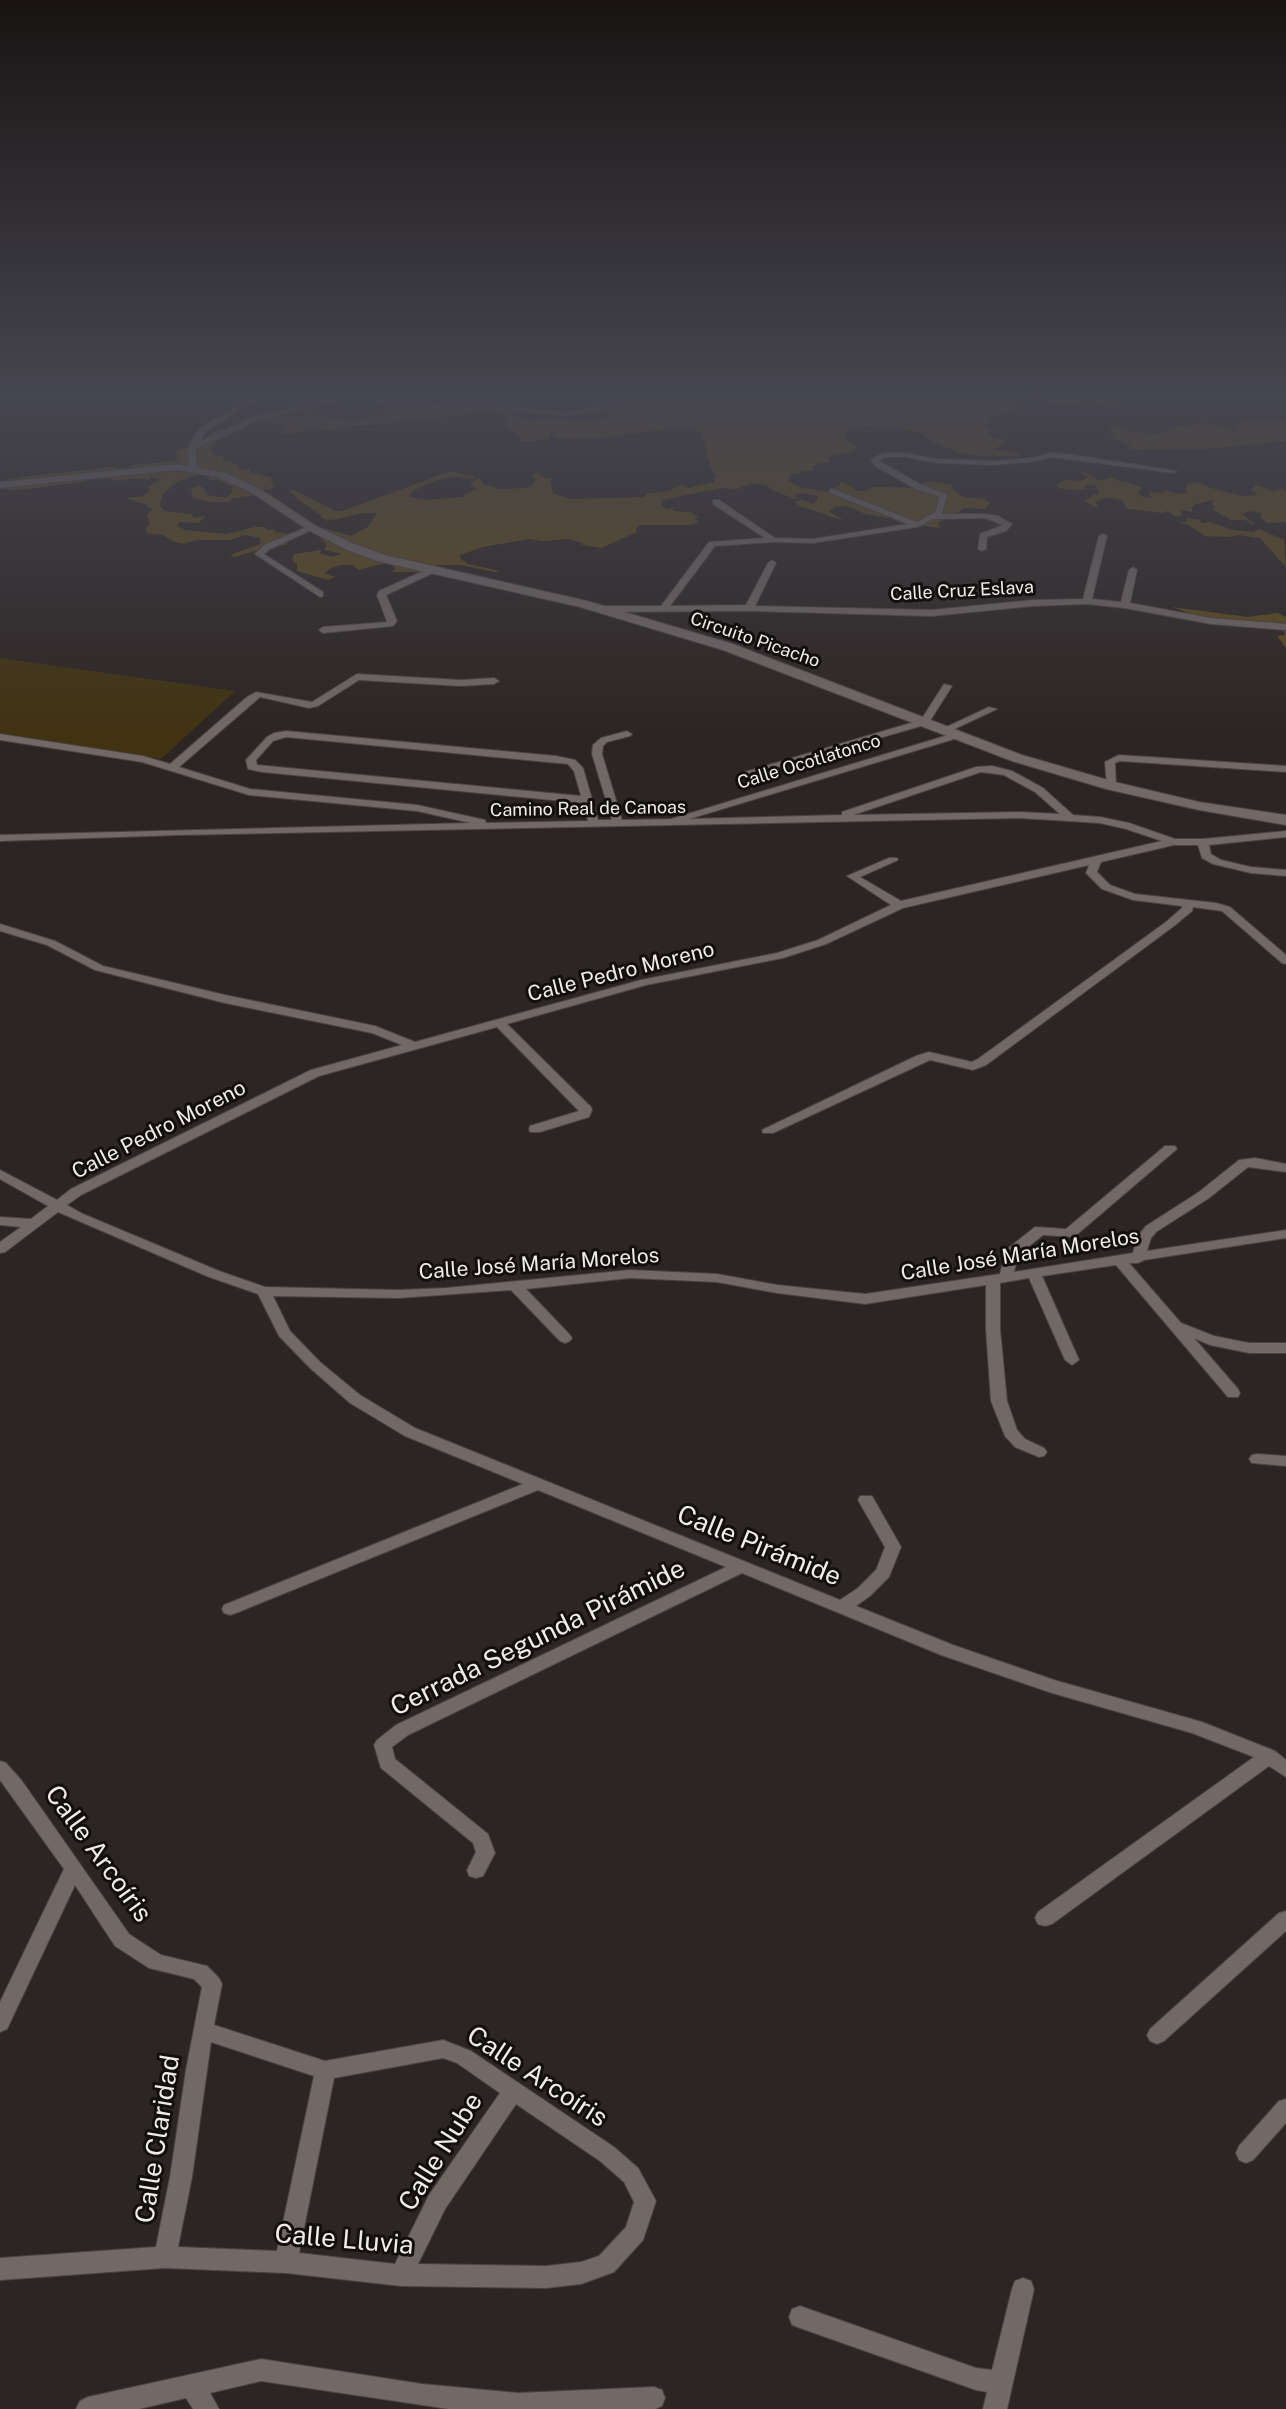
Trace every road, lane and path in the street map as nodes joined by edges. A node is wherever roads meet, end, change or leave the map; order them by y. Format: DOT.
graph roads {
  1 [pos="281,507"];
  2 [pos="724,507"];
  3 [pos="873,507"];
  4 [pos="941,507"];
  5 [pos="932,517"];
  6 [pos="917,525"];
  7 [pos="312,528"];
  8 [pos="1103,536"];
  9 [pos="773,540"];
  10 [pos="982,549"];
  11 [pos="772,563"];
  12 [pos="430,570"];
  13 [pos="1133,570"];
  14 [pos="320,594"];
  15 [pos="1087,602"];
  16 [pos="1125,605"];
  17 [pos="749,608"];
  18 [pos="601,609"];
  19 [pos="663,609"];
  20 [pos="1286,627"];
  21 [pos="323,630"];
  22 [pos="494,681"];
  23 [pos="947,686"];
  24 [pos="992,709"];
  25 [pos="925,722"];
  26 [pos="951,732"];
  27 [pos="627,734"];
  28 [pos="0,737"];
  29 [pos="173,767"];
  30 [pos="1286,769"];
  31 [pos="743,774"];
  32 [pos="1111,786"];
  33 [pos="587,800"];
  34 [pos="1070,818"];
  35 [pos="832,819"];
  36 [pos="1286,820"];
  37 [pos="618,824"];
  38 [pos="673,824"];
  39 [pos="594,825"];
  40 [pos="505,827"];
  41 [pos="1286,834"];
  42 [pos="0,838"];
  43 [pos="1174,842"];
  44 [pos="1203,842"];
  45 [pos="893,860"];
  46 [pos="1096,860"];
  47 [pos="1286,873"];
  48 [pos="1187,903"];
  49 [pos="899,905"];
  50 [pos="0,927"];
  51 [pos="1283,957"];
  52 [pos="499,1022"];
  53 [pos="413,1045"];
  54 [pos="536,1129"];
  55 [pos="768,1130"];
  56 [pos="1170,1149"];
  57 [pos="1286,1168"];
  58 [pos="0,1174"];
  59 [pos="57,1206"];
  60 [pos="0,1221"];
  61 [pos="34,1224"];
  62 [pos="1286,1234"];
  63 [pos="2,1246"];
  64 [pos="1138,1259"];
  65 [pos="1120,1262"];
  66 [pos="1034,1274"];
  67 [pos="999,1278"];
  68 [pos="514,1286"];
  69 [pos="264,1291"];
  70 [pos="1177,1325"];
  71 [pos="565,1338"];
  72 [pos="1286,1348"];
  73 [pos="1072,1360"];
  74 [pos="1233,1394"];
  75 [pos="1039,1452"];
  76 [pos="1257,1459"];
  77 [pos="1286,1461"];
  78 [pos="538,1484"];
  79 [pos="866,1500"];
  80 [pos="742,1566"];
  81 [pos="842,1607"];
  82 [pos="230,1609"];
  83 [pos="1269,1756"];
  84 [pos="0,1768"];
  85 [pos="1286,1770"];
  86 [pos="74,1868"];
  87 [pos="476,1870"];
  88 [pos="1045,1918"];
  89 [pos="1286,1918"];
  90 [pos="0,2023"];
  91 [pos="204,2031"];
  92 [pos="1157,2035"];
  93 [pos="325,2070"];
  94 [pos="513,2091"];
  95 [pos="1286,2108"];
  96 [pos="1246,2153"];
  97 [pos="645,2202"];
  98 [pos="165,2257"];
  99 [pos="286,2262"];
  100 [pos="0,2269"];
  101 [pos="401,2275"];
  102 [pos="1023,2289"];
  103 [pos="800,2317"];
  104 [pos="1000,2383"];
  105 [pos="191,2386"];
  106 [pos="654,2398"];
  107 [pos="88,2409"];
  108 [pos="207,2409"];
  109 [pos="995,2409"];
  1 -- 7 [label="main road, Circuito Picacho"];
  2 -- 9 [label="street"];
  3 -- 6 [label="street"];
  4 -- 5 [label="street"];
  5 -- 6 [label="street"];
  5 -- 10 [label="street"];
  6 -- 9 [label="street"];
  7 -- 12 [label="main road, Circuito Picacho"];
  7 -- 14 [label="street"];
  8 -- 15 [label="street"];
  9 -- 19 [label="street"];
  11 -- 17 [label="street"];
  12 -- 18 [label="main road, Circuito Picacho"];
  12 -- 21 [label="street"];
  13 -- 16 [label="street"];
  15 -- 16 [label="street, Calle Cruz Eslava"];
  15 -- 17 [label="street, Calle Cruz Eslava"];
  16 -- 20 [label="street, Calle Cruz Eslava"];
  17 -- 19 [label="street, Calle Cruz Eslava"];
  18 -- 19 [label="street, Calle Cruz Eslava"];
  18 -- 25 [label="main road, Circuito Picacho"];
  22 -- 29 [label="street"];
  23 -- 25 [label="street"];
  24 -- 26 [label="street, Calle Ocotlatonco"];
  25 -- 26 [label="main road, Circuito Picacho"];
  25 -- 31 [label="street"];
  26 -- 32 [label="main road, Circuito Picacho"];
  26 -- 38 [label="street, Calle Ocotlatonco"];
  27 -- 37 [label="street"];
  28 -- 29 [label="street"];
  29 -- 40 [label="street"];
  30 -- 32 [label="street"];
  32 -- 36 [label="main road, Circuito Picacho"];
  33 -- 33 [label="street"];
  33 -- 39 [label="street"];
  34 -- 35 [label="street, Camino Real de Canoas"];
  34 -- 35 [label="street"];
  34 -- 43 [label="street, Camino Real de Canoas"];
  35 -- 38 [label="street, Camino Real de Canoas"];
  37 -- 38 [label="street, Camino Real de Canoas"];
  37 -- 39 [label="street, Camino Real de Canoas"];
  39 -- 40 [label="street, Camino Real de Canoas"];
  40 -- 42 [label="street, Camino Real de Canoas"];
  41 -- 44 [label="street, Calle Pedro Moreno"];
  43 -- 44 [label="street, Calle Pedro Moreno"];
  43 -- 46 [label="street, Calle Pedro Moreno"];
  44 -- 47 [label="street"];
  45 -- 49 [label="street"];
  46 -- 48 [label="street"];
  46 -- 49 [label="street, Calle Pedro Moreno"];
  48 -- 51 [label="street"];
  48 -- 55 [label="street"];
  49 -- 52 [label="street, Calle Pedro Moreno"];
  50 -- 53 [label="street"];
  52 -- 53 [label="street, Calle Pedro Moreno"];
  52 -- 54 [label="street"];
  53 -- 59 [label="street, Calle Pedro Moreno"];
  56 -- 67 [label="street"];
  57 -- 64 [label="street"];
  58 -- 59 [label="street, Calle José María Morelos"];
  59 -- 61 [label="street, Calle Pedro Moreno"];
  59 -- 69 [label="street, Calle José María Morelos"];
  60 -- 61 [label="street"];
  61 -- 63 [label="street, Calle Pedro Moreno"];
  62 -- 64 [label="street, Calle José María Morelos"];
  64 -- 65 [label="street, Calle José María Morelos"];
  65 -- 66 [label="street, Calle José María Morelos"];
  65 -- 70 [label="street"];
  66 -- 67 [label="street, Calle José María Morelos"];
  66 -- 73 [label="street"];
  67 -- 68 [label="street, Calle José María Morelos"];
  67 -- 75 [label="street"];
  68 -- 69 [label="street, Calle José María Morelos"];
  68 -- 71 [label="street"];
  69 -- 78 [label="street, Calle Pirámide"];
  70 -- 72 [label="street"];
  70 -- 74 [label="street"];
  76 -- 77 [label="street"];
  78 -- 80 [label="street, Calle Pirámide"];
  78 -- 82 [label="street"];
  79 -- 81 [label="street"];
  80 -- 81 [label="street, Calle Pirámide"];
  80 -- 87 [label="street, Cerrada Segunda Pirámide"];
  81 -- 83 [label="street, Calle Pirámide"];
  83 -- 85 [label="street, Calle Pirámide"];
  83 -- 88 [label="street"];
  84 -- 86 [label="street, Calle Arcoíris"];
  86 -- 90 [label="street"];
  86 -- 91 [label="street, Calle Arcoíris"];
  89 -- 92 [label="street"];
  91 -- 93 [label="street, Calle Arcoíris"];
  91 -- 98 [label="street, Calle Claridad"];
  93 -- 94 [label="street, Calle Arcoíris"];
  93 -- 99 [label="street"];
  94 -- 97 [label="street, Calle Arcoíris"];
  94 -- 101 [label="street, Calle Nube"];
  95 -- 96 [label="street"];
  97 -- 101 [label="street, Calle Lluvia"];
  98 -- 99 [label="street, Calle Lluvia"];
  98 -- 100 [label="street, Calle Lluvia"];
  99 -- 101 [label="street, Calle Lluvia"];
  102 -- 104 [label="street"];
  103 -- 104 [label="street"];
  104 -- 109 [label="street"];
  105 -- 106 [label="street"];
  105 -- 107 [label="street"];
  105 -- 108 [label="street"];
}
